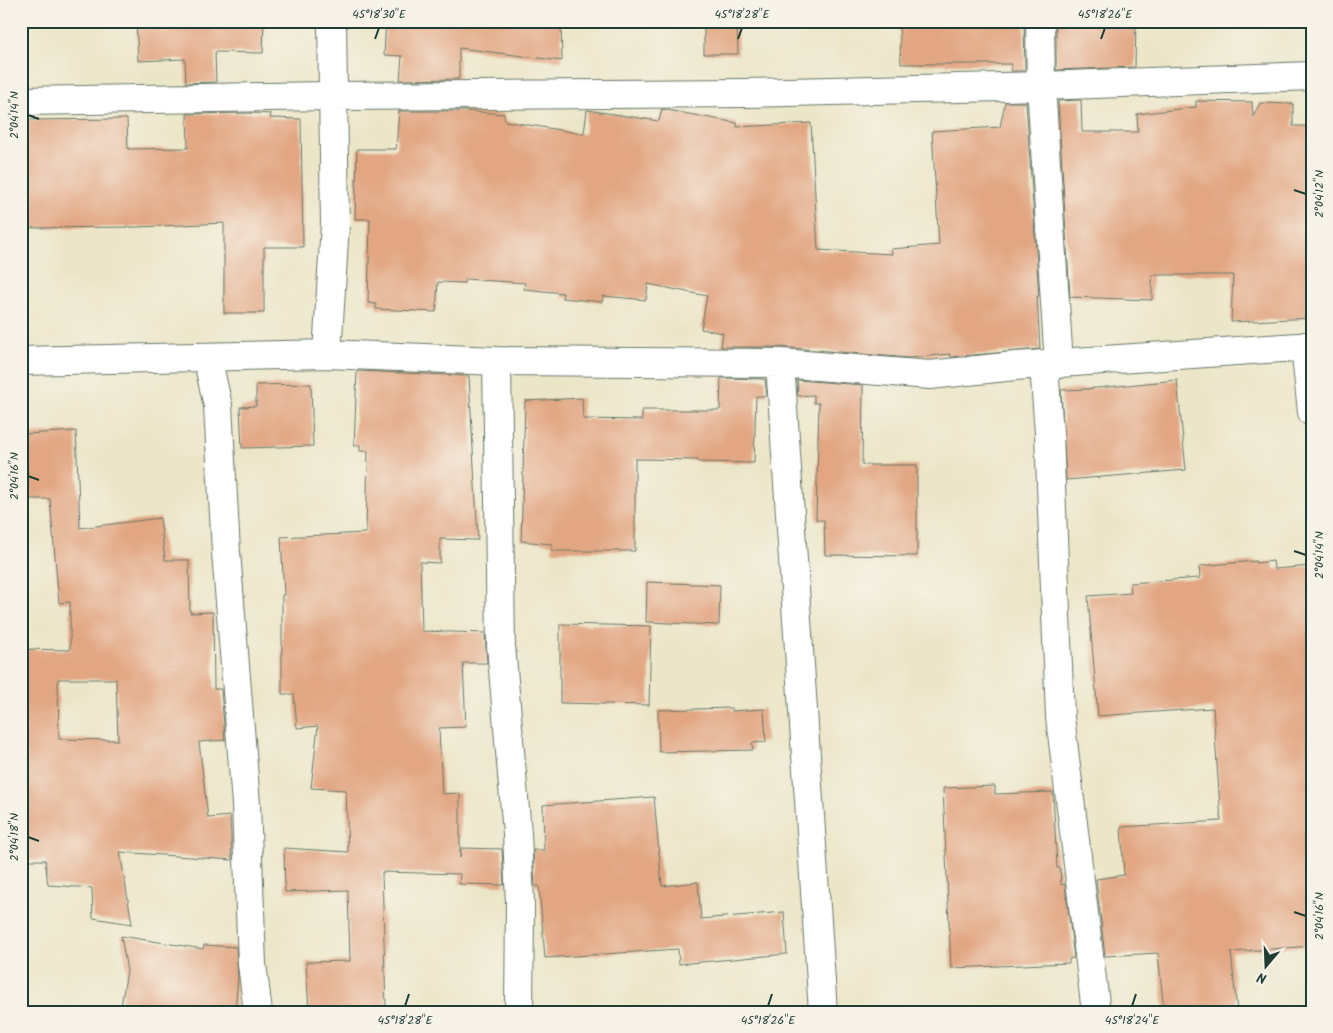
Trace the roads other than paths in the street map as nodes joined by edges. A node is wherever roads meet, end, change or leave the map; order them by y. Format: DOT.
graph roads {
  1 [pos="332,21"];
  2 [pos="1040,21"];
  3 [pos="1312,76"];
  4 [pos="1041,86"];
  5 [pos="332,96"];
  6 [pos="21,101"];
  7 [pos="1308,346"];
  8 [pos="327,354"];
  9 [pos="207,358"];
  10 [pos="21,361"];
  11 [pos="497,361"];
  12 [pos="780,363"];
  13 [pos="1052,365"];
  14 [pos="1312,412"];
  15 [pos="258,1012"];
  16 [pos="519,1012"];
  17 [pos="823,1012"];
  18 [pos="1096,1012"];
  1 -- 5 [label="street"];
  2 -- 4 [label="street"];
  3 -- 4 [label="street"];
  4 -- 5 [label="street"];
  4 -- 13 [label="street"];
  5 -- 6 [label="street"];
  5 -- 8 [label="street"];
  7 -- 13 [label="street"];
  7 -- 14 [label="street"];
  8 -- 9 [label="street"];
  8 -- 11 [label="street"];
  9 -- 10 [label="street"];
  9 -- 15 [label="street"];
  11 -- 12 [label="street"];
  11 -- 16 [label="street"];
  12 -- 13 [label="street"];
  12 -- 17 [label="street"];
  13 -- 18 [label="street"];
}
